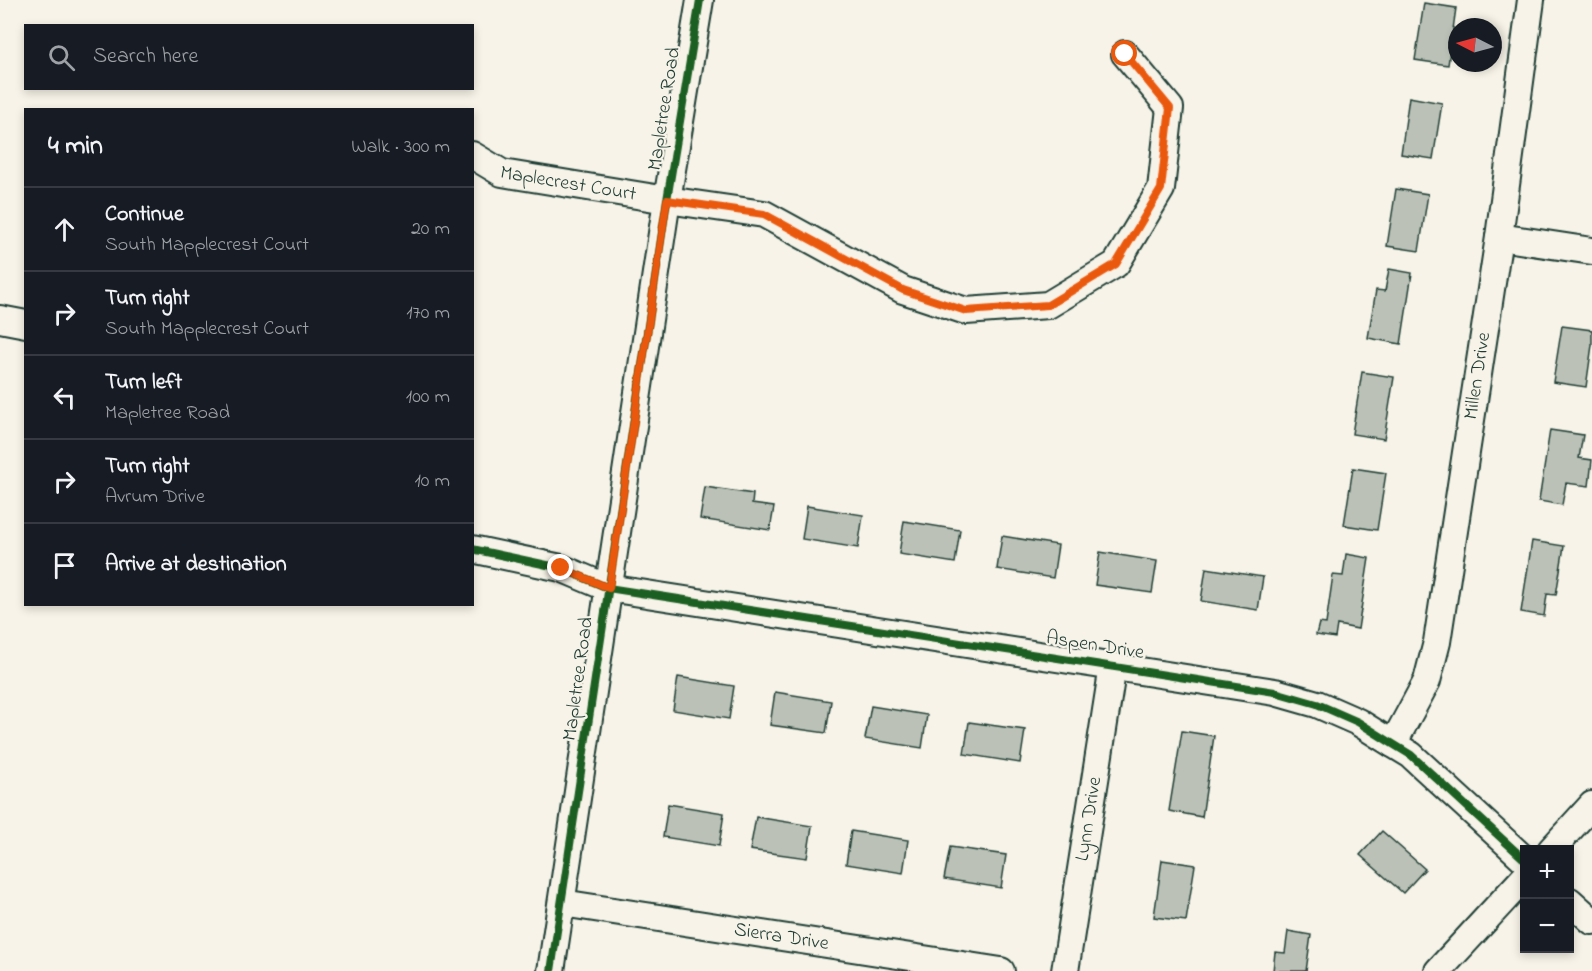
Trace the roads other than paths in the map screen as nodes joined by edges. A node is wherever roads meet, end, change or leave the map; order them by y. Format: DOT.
graph roads {
  1 [pos="700,0"];
  2 [pos="1532,0"];
  3 [pos="1125,54"];
  4 [pos="474,156"];
  5 [pos="667,200"];
  6 [pos="1498,237"];
  7 [pos="1592,251"];
  8 [pos="0,319"];
  9 [pos="24,324"];
  10 [pos="474,549"];
  11 [pos="609,588"];
  12 [pos="1113,666"];
  13 [pos="1393,744"];
  14 [pos="1592,805"];
  15 [pos="1555,845"];
  16 [pos="1520,855"];
  17 [pos="1520,882"];
  18 [pos="562,903"];
  19 [pos="1574,905"];
  20 [pos="1592,921"];
  21 [pos="551,971"];
  22 [pos="1000,971"];
  23 [pos="1065,971"];
  24 [pos="1438,971"];
  1 -- 5 [label="street, Mapletree Road"];
  2 -- 6 [label="street, Millen Drive"];
  3 -- 5 [label="street, Maplecrest Court"];
  4 -- 5 [label="street, Maplecrest Court"];
  5 -- 11 [label="street, Mapletree Road"];
  6 -- 7 [label="street"];
  6 -- 13 [label="street, Millen Drive"];
  8 -- 9 [label="street"];
  10 -- 11 [label="street, Aspen Drive"];
  11 -- 12 [label="street, Aspen Drive"];
  11 -- 18 [label="street, Mapletree Road"];
  12 -- 13 [label="street, Aspen Drive"];
  12 -- 23 [label="street, Lynn Drive"];
  13 -- 16 [label="street, Aspen Drive"];
  14 -- 15 [label="street"];
  17 -- 24 [label="street"];
  18 -- 21 [label="street, Mapletree Road"];
  18 -- 22 [label="street, Sierra Drive"];
  19 -- 20 [label="street"];
}
